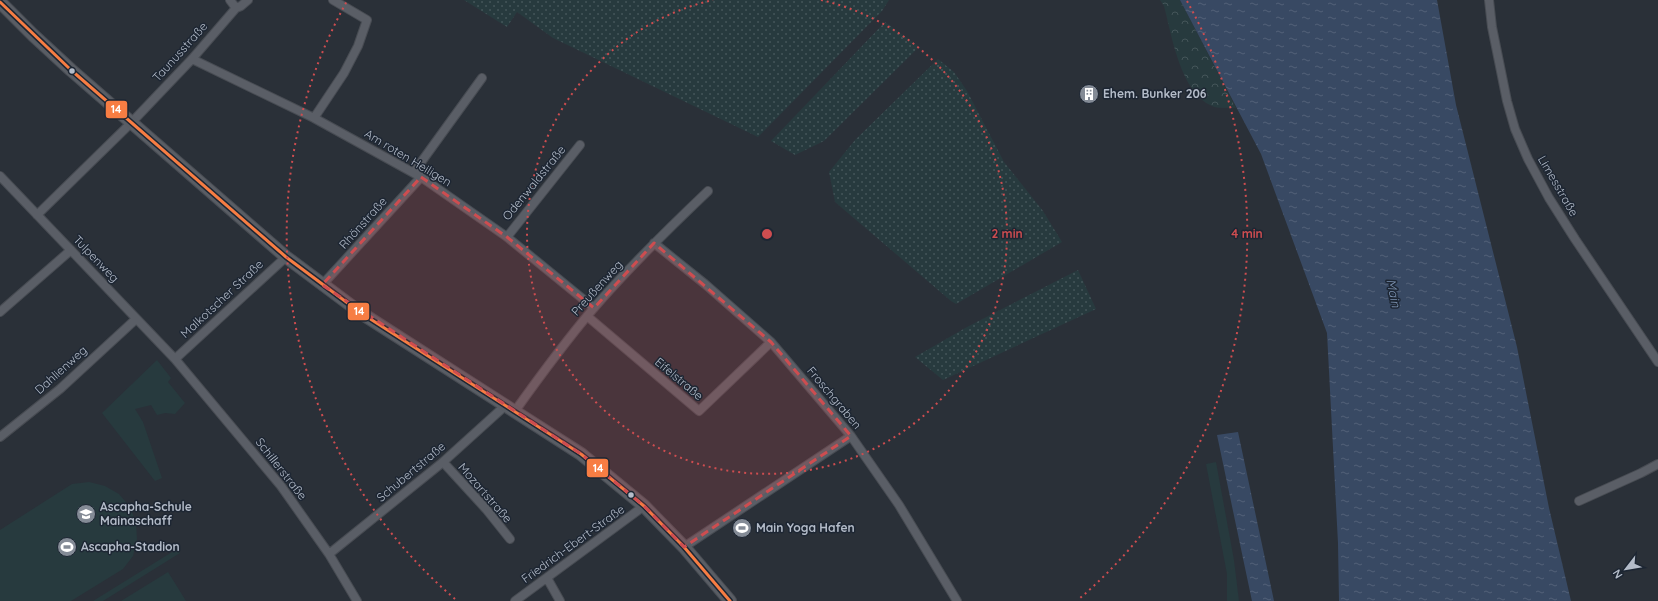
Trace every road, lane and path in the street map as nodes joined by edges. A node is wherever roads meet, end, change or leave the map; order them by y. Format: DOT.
graph roads {
  1 [pos="230,0"];
  2 [pos="248,0"];
  3 [pos="333,0"];
  4 [pos="1489,0"];
  5 [pos="0,2"];
  6 [pos="236,8"];
  7 [pos="192,59"];
  8 [pos="482,78"];
  9 [pos="314,118"];
  10 [pos="130,123"];
  11 [pos="580,145"];
  12 [pos="417,175"];
  13 [pos="1,179"];
  14 [pos="708,190"];
  15 [pos="37,214"];
  16 [pos="507,237"];
  17 [pos="654,243"];
  18 [pos="71,250"];
  19 [pos="286,257"];
  20 [pos="322,285"];
  21 [pos="594,308"];
  22 [pos="0,312"];
  23 [pos="587,316"];
  24 [pos="136,319"];
  25 [pos="771,342"];
  26 [pos="175,360"];
  27 [pos="1658,362"];
  28 [pos="510,408"];
  29 [pos="851,436"];
  30 [pos="0,437"];
  31 [pos="443,462"];
  32 [pos="1658,464"];
  33 [pos="1579,501"];
  34 [pos="644,506"];
  35 [pos="510,539"];
  36 [pos="684,547"];
  37 [pos="329,554"];
  38 [pos="547,578"];
  39 [pos="357,601"];
  40 [pos="515,601"];
  41 [pos="560,601"];
  42 [pos="730,601"];
  43 [pos="957,601"];
  1 -- 6 [label="street"];
  2 -- 6 [label="street, Taunusstraße"];
  3 -- 9 [label="street"];
  4 -- 27 [label="street, Limesstraße"];
  5 -- 10 [label="street"];
  6 -- 7 [label="street, Taunusstraße"];
  7 -- 9 [label="street, Am roten Heiligen"];
  7 -- 10 [label="street, Taunusstraße"];
  8 -- 12 [label="street, Rhönstraße"];
  9 -- 12 [label="street, Am roten Heiligen"];
  10 -- 15 [label="street, Taunusstraße"];
  10 -- 19 [label="street"];
  11 -- 16 [label="street, Odenwaldstraße"];
  12 -- 16 [label="street, Am roten Heiligen"];
  12 -- 20 [label="street, Rhönstraße"];
  13 -- 15 [label="street, Tulpenweg"];
  14 -- 17 [label="street, Preußenweg"];
  15 -- 18 [label="street, Tulpenweg"];
  16 -- 21 [label="street, Am roten Heiligen"];
  17 -- 21 [label="street, Preußenweg"];
  17 -- 25 [label="street, Froschgraben"];
  18 -- 22 [label="street"];
  18 -- 24 [label="street, Tulpenweg"];
  19 -- 20 [label="street"];
  19 -- 26 [label="street, Malkotscher Straße"];
  20 -- 28 [label="street"];
  21 -- 23 [label="street, Preußenweg"];
  23 -- 25 [label="street, Eifelstraße"];
  23 -- 28 [label="street, Preußenweg"];
  24 -- 26 [label="street, Tulpenweg"];
  24 -- 30 [label="street, Dahlienweg"];
  25 -- 29 [label="street, Froschgraben"];
  26 -- 37 [label="street, Schillerstraße"];
  28 -- 31 [label="street, Schubertstraße"];
  28 -- 34 [label="street"];
  29 -- 36 [label="street"];
  29 -- 43 [label="street, Froschgraben"];
  31 -- 35 [label="street, Mozartstraße"];
  31 -- 37 [label="street, Schubertstraße"];
  32 -- 33 [label="street"];
  34 -- 36 [label="street"];
  34 -- 38 [label="street, Friedrich-Ebert-Straße"];
  36 -- 42 [label="street"];
  37 -- 39 [label="street, Schillerstraße"];
  38 -- 40 [label="street, Friedrich-Ebert-Straße"];
  38 -- 41 [label="street"];
}
